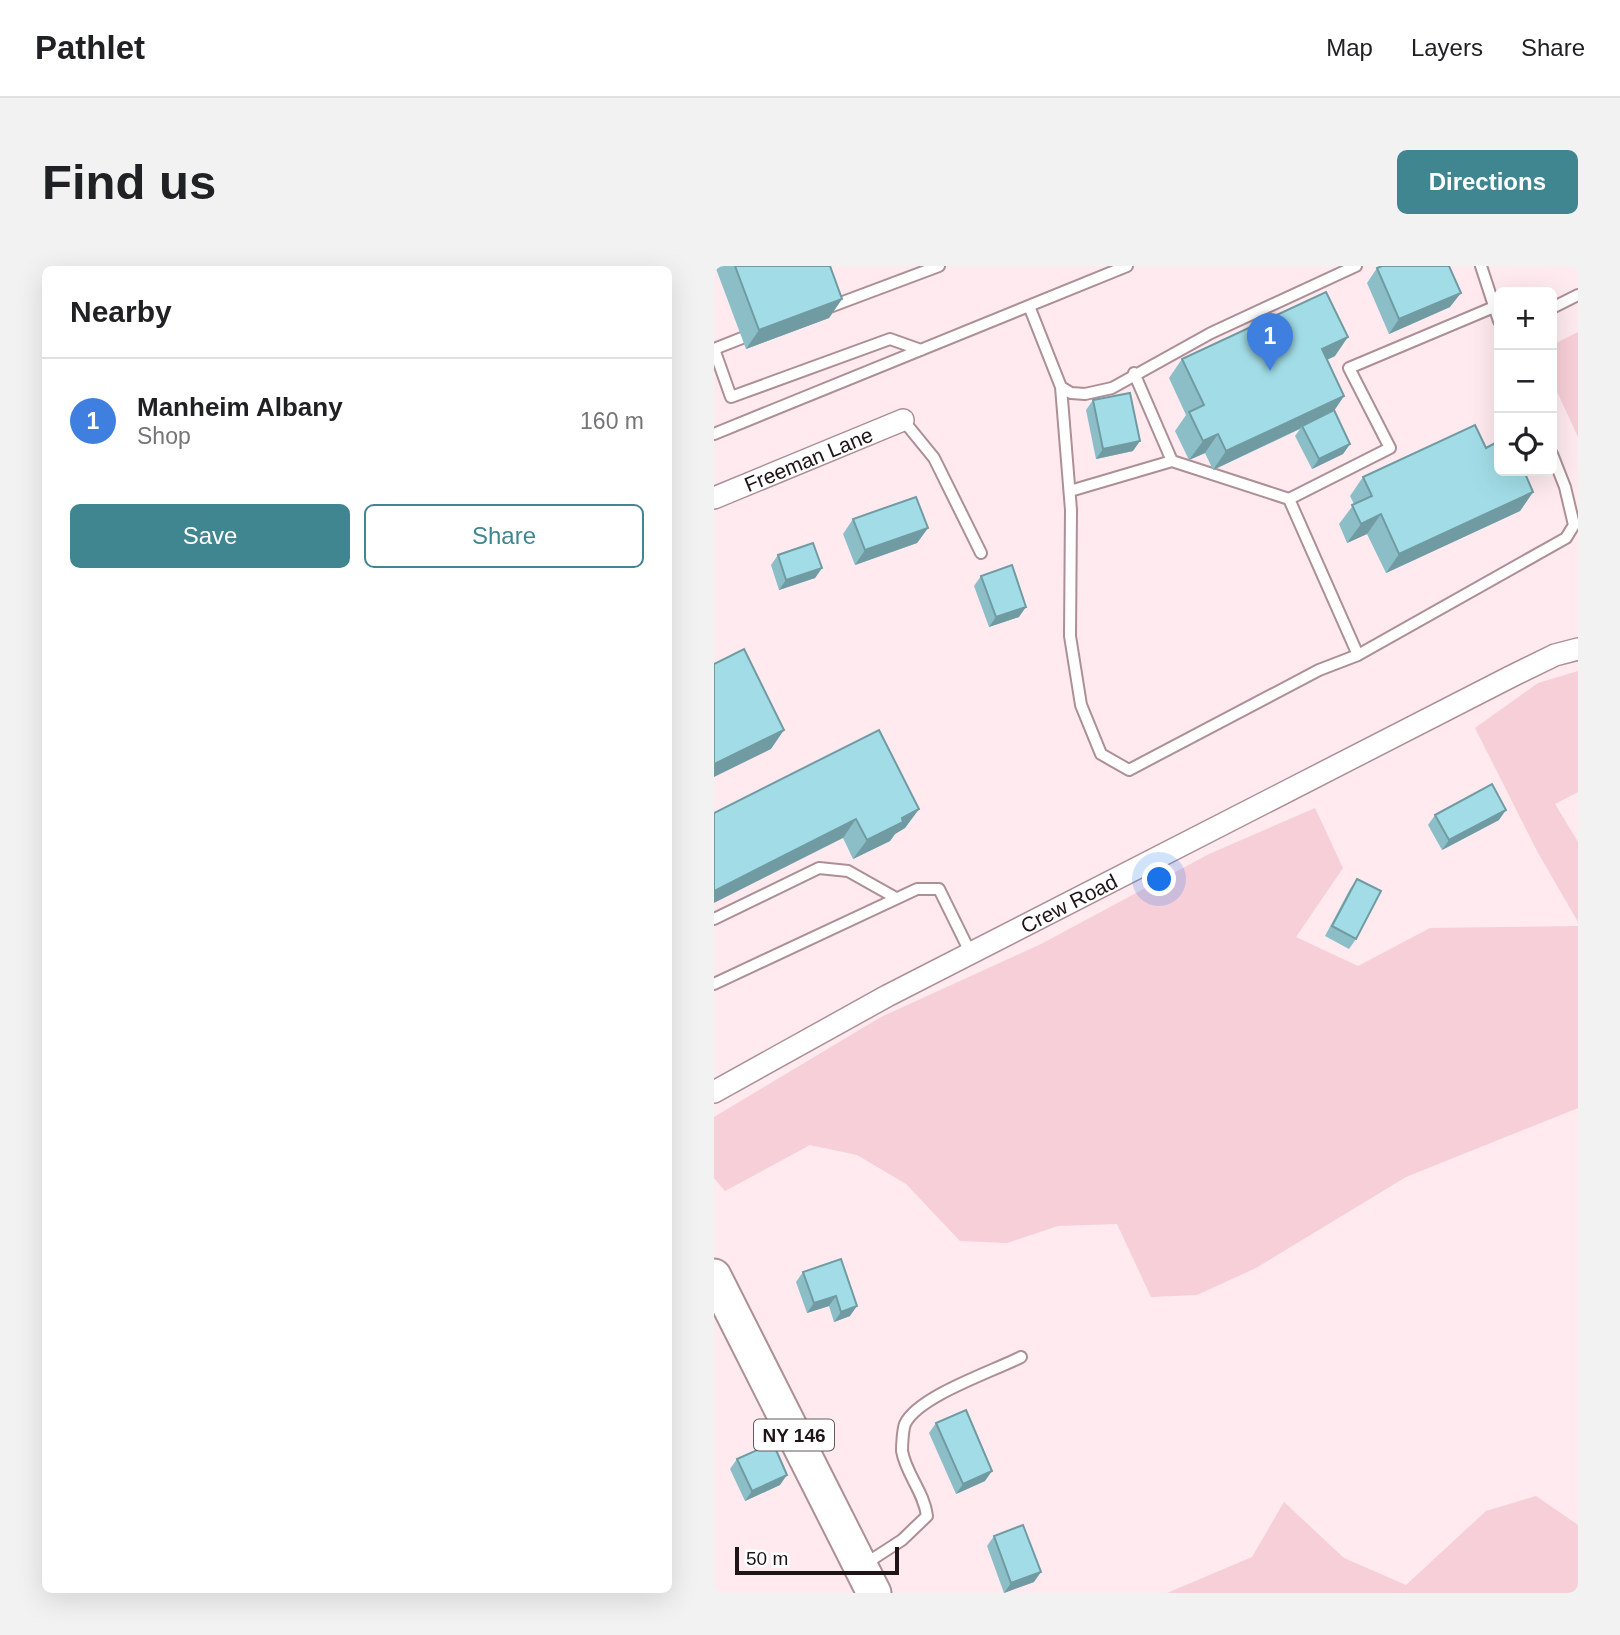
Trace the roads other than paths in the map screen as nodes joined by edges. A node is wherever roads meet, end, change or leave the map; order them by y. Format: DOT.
graph roads {
  1 [pos="939,266"];
  2 [pos="1127,266"];
  3 [pos="1356,266"];
  4 [pos="1481,266"];
  5 [pos="1578,295"];
  6 [pos="1029,306"];
  7 [pos="1557,306"];
  8 [pos="1494,307"];
  9 [pos="825,308"];
  10 [pos="742,338"];
  11 [pos="714,349"];
  12 [pos="921,350"];
  13 [pos="1134,373"];
  14 [pos="1062,387"];
  15 [pos="903,420"];
  16 [pos="714,434"];
  17 [pos="1172,461"];
  18 [pos="1557,467"];
  19 [pos="1070,491"];
  20 [pos="714,498"];
  21 [pos="1289,499"];
  22 [pos="981,554"];
  23 [pos="1578,649"];
  24 [pos="1358,654"];
  25 [pos="896,898"];
  26 [pos="714,919"];
  27 [pos="971,954"];
  28 [pos="714,984"];
  29 [pos="714,1092"];
  30 [pos="714,1276"];
  31 [pos="1021,1357"];
  32 [pos="867,1580"];
  1 -- 9 [label="lane"];
  2 -- 6 [label="lane"];
  3 -- 13 [label="lane"];
  4 -- 8 [label="lane"];
  5 -- 7 [label="lane"];
  6 -- 12 [label="lane"];
  6 -- 14 [label="lane"];
  8 -- 21 [label="lane"];
  10 -- 11 [label="lane"];
  11 -- 12 [label="lane"];
  12 -- 16 [label="lane"];
  13 -- 14 [label="lane"];
  13 -- 17 [label="lane"];
  14 -- 19 [label="lane"];
  15 -- 20 [label="street, Freeman Lane"];
  15 -- 22 [label="lane"];
  17 -- 19 [label="lane"];
  17 -- 21 [label="lane"];
  18 -- 24 [label="lane"];
  19 -- 24 [label="lane"];
  21 -- 24 [label="lane"];
  23 -- 27 [label="street, Crew Road"];
  25 -- 26 [label="lane"];
  25 -- 27 [label="lane"];
  25 -- 28 [label="lane"];
  27 -- 29 [label="street, Crew Road"];
  30 -- 32 [label="main road, NY 146"];
  31 -- 32 [label="lane"];
}
